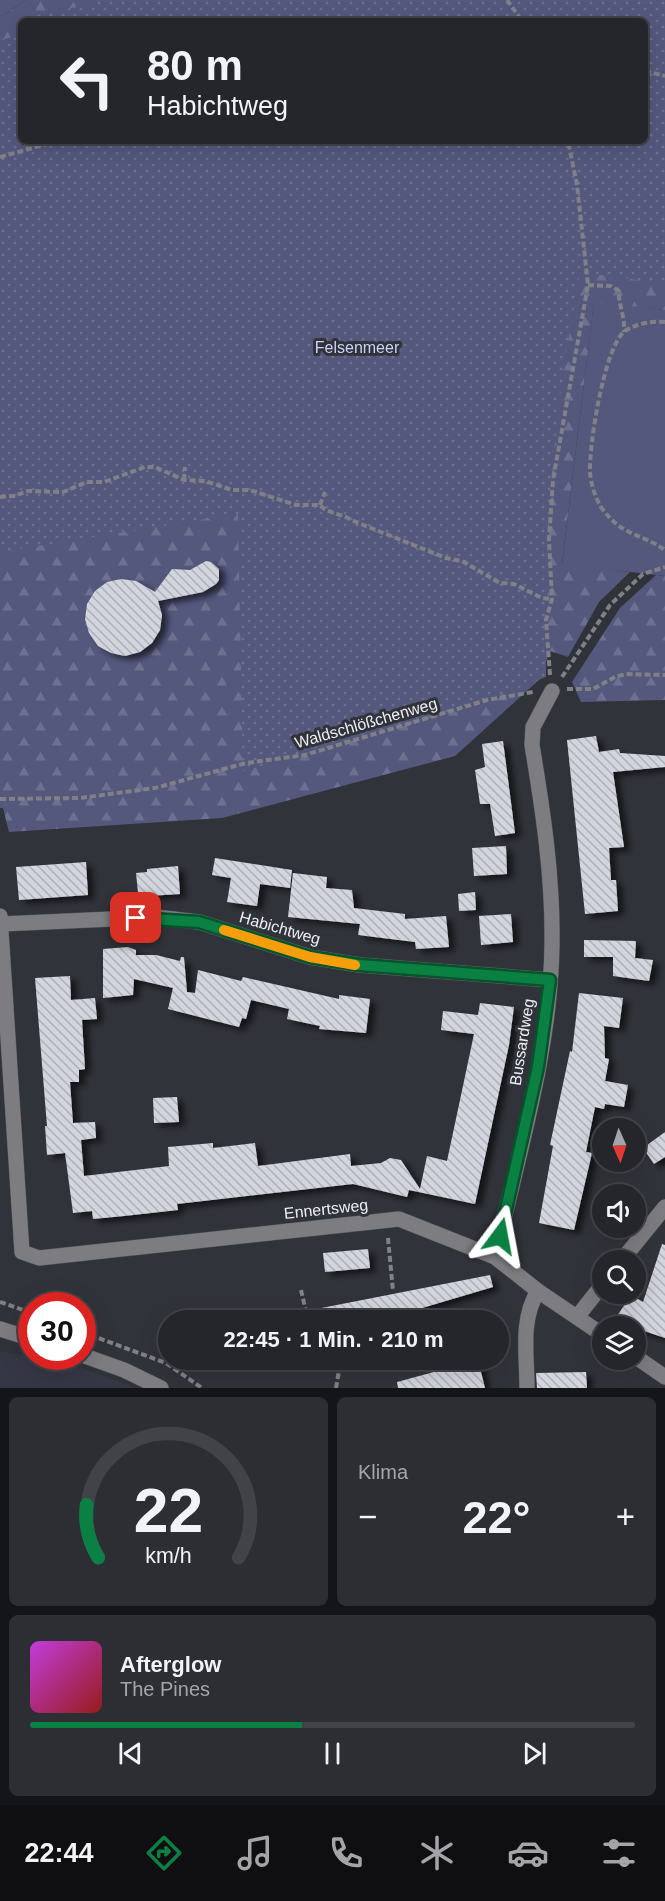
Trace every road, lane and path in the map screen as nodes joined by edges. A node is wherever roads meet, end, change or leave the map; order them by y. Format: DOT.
graph roads {
  1 [pos="507,0"];
  2 [pos="520,18"];
  3 [pos="648,72"];
  4 [pos="665,76"];
  5 [pos="47,144"];
  6 [pos="569,144"];
  7 [pos="0,157"];
  8 [pos="588,285"];
  9 [pos="665,321"];
  10 [pos="624,332"];
  11 [pos="185,467"];
  12 [pos="184,480"];
  13 [pos="325,492"];
  14 [pos="0,497"];
  15 [pos="320,505"];
  16 [pos="665,550"];
  17 [pos="665,567"];
  18 [pos="552,599"];
  19 [pos="665,675"];
  20 [pos="552,691"];
  21 [pos="0,799"];
  22 [pos="0,915"];
  23 [pos="1,924"];
  24 [pos="550,980"];
  25 [pos="665,1207"];
  26 [pos="386,1220"];
  27 [pos="630,1250"];
  28 [pos="495,1257"];
  29 [pos="301,1290"];
  30 [pos="393,1291"];
  31 [pos="538,1291"];
  32 [pos="592,1298"];
  33 [pos="0,1302"];
  34 [pos="18,1308"];
  35 [pos="306,1310"];
  36 [pos="577,1317"];
  37 [pos="592,1327"];
  38 [pos="0,1329"];
  39 [pos="18,1335"];
  40 [pos="96,1337"];
  41 [pos="96,1360"];
  42 [pos="646,1364"];
  43 [pos="339,1370"];
  44 [pos="665,1377"];
  45 [pos="161,1388"];
  46 [pos="202,1388"];
  47 [pos="336,1388"];
  48 [pos="527,1388"];
  1 -- 2 [label="path"];
  3 -- 4 [label="path"];
  5 -- 7 [label="path"];
  6 -- 8 [label="path"];
  8 -- 10 [label="path"];
  8 -- 18 [label="path"];
  9 -- 10 [label="path"];
  10 -- 16 [label="path"];
  11 -- 12 [label="path"];
  12 -- 14 [label="path"];
  12 -- 15 [label="path"];
  13 -- 15 [label="path"];
  15 -- 18 [label="path"];
  17 -- 20 [label="path"];
  18 -- 20 [label="path"];
  19 -- 20 [label="path, Waldschlößchenweg"];
  20 -- 21 [label="path, Waldschlößchenweg"];
  20 -- 24 [label="street, Bussardweg"];
  22 -- 23 [label="street"];
  23 -- 24 [label="street, Habichtweg"];
  23 -- 26 [label="street, Ennertsweg"];
  24 -- 28 [label="street, Bussardweg"];
  25 -- 27 [label="street"];
  26 -- 28 [label="street, Ennertsweg"];
  26 -- 30 [label="path"];
  28 -- 31 [label="street, Ennertsweg"];
  29 -- 35 [label="path"];
  31 -- 36 [label="street, Ennertsweg"];
  31 -- 48 [label="street"];
  32 -- 36 [label="street"];
  33 -- 34 [label="path"];
  36 -- 37 [label="street, Ennertsweg"];
  38 -- 39 [label="street"];
  40 -- 46 [label="path"];
  41 -- 45 [label="street"];
  42 -- 44 [label="street"];
  43 -- 47 [label="path"];
}
